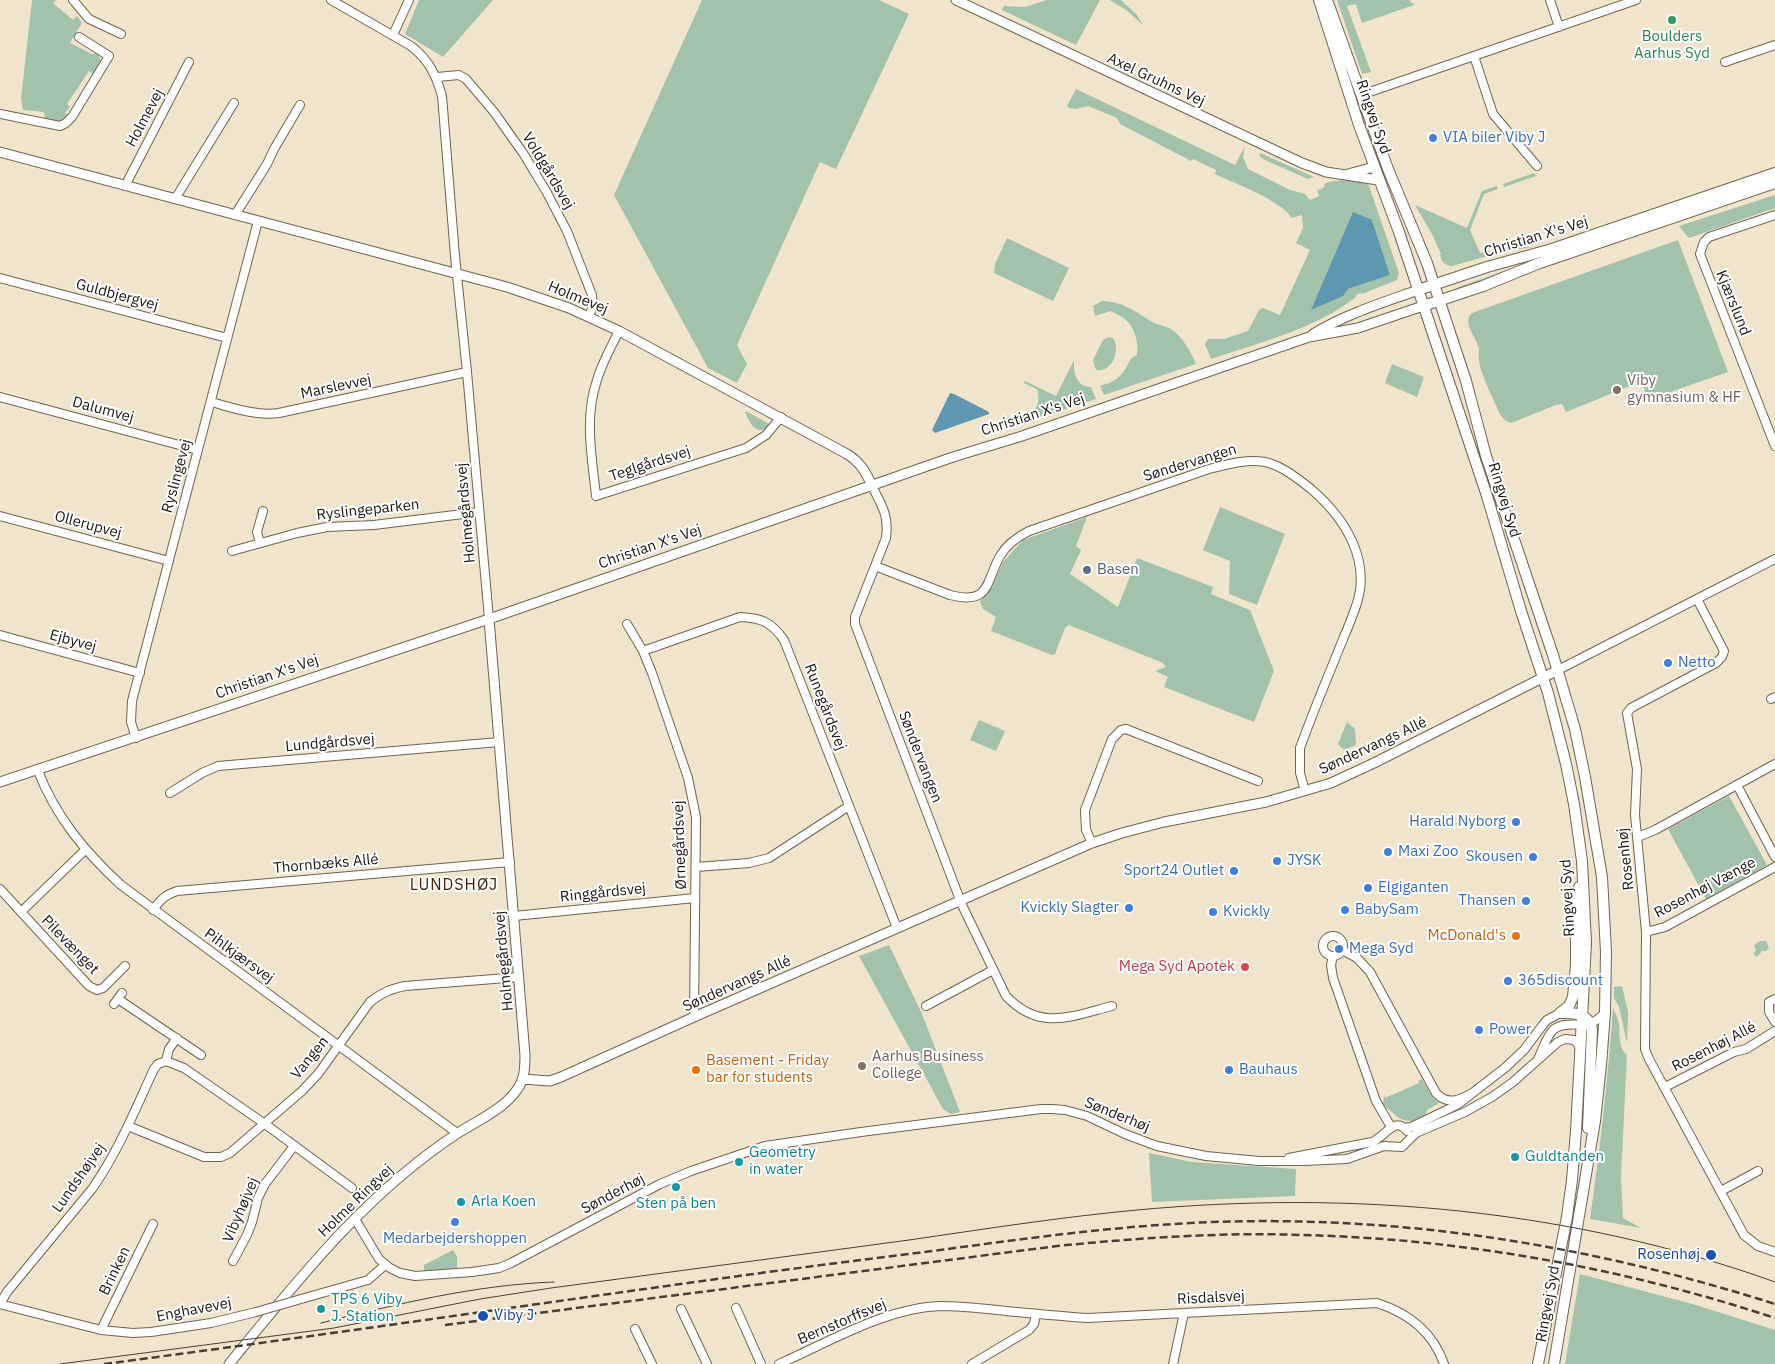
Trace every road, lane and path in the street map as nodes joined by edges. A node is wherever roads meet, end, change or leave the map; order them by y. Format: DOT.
graph roads {
  1 [pos="73,0"];
  2 [pos="331,0"];
  3 [pos="410,0"];
  4 [pos="956,0"];
  5 [pos="1319,0"];
  6 [pos="1327,0"];
  7 [pos="1550,0"];
  8 [pos="1636,0"];
  9 [pos="1559,27"];
  10 [pos="121,34"];
  11 [pos="392,35"];
  12 [pos="79,37"];
  13 [pos="1775,45"];
  14 [pos="1474,56"];
  15 [pos="190,62"];
  16 [pos="1725,62"];
  17 [pos="437,77"];
  18 [pos="1361,94"];
  19 [pos="1350,98"];
  20 [pos="234,103"];
  21 [pos="300,105"];
  22 [pos="0,114"];
  23 [pos="0,152"];
  24 [pos="1537,166"];
  25 [pos="1374,167"];
  26 [pos="1775,173"];
  27 [pos="1348,174"];
  28 [pos="1378,180"];
  29 [pos="1775,183"];
  30 [pos="124,186"];
  31 [pos="175,199"];
  32 [pos="235,215"];
  33 [pos="1775,215"];
  34 [pos="1410,219"];
  35 [pos="258,221"];
  36 [pos="457,274"];
  37 [pos="0,278"];
  38 [pos="1434,284"];
  39 [pos="1418,290"];
  40 [pos="1440,300"];
  41 [pos="1424,306"];
  42 [pos="589,316"];
  43 [pos="619,330"];
  44 [pos="1309,337"];
  45 [pos="227,338"];
  46 [pos="467,372"];
  47 [pos="0,397"];
  48 [pos="211,402"];
  49 [pos="781,418"];
  50 [pos="1775,446"];
  51 [pos="198,450"];
  52 [pos="872,486"];
  53 [pos="263,511"];
  54 [pos="479,512"];
  55 [pos="0,516"];
  56 [pos="260,543"];
  57 [pos="232,551"];
  58 [pos="1775,559"];
  59 [pos="169,561"];
  60 [pos="875,566"];
  61 [pos="1697,599"];
  62 [pos="488,618"];
  63 [pos="627,624"];
  64 [pos="0,635"];
  65 [pos="643,651"];
  66 [pos="1558,670"];
  67 [pos="140,673"];
  68 [pos="1543,678"];
  69 [pos="136,738"];
  70 [pos="499,742"];
  71 [pos="1775,764"];
  72 [pos="38,771"];
  73 [pos="1258,781"];
  74 [pos="0,782"];
  75 [pos="1737,785"];
  76 [pos="1305,791"];
  77 [pos="170,793"];
  78 [pos="849,806"];
  79 [pos="1638,837"];
  80 [pos="1092,844"];
  81 [pos="85,850"];
  82 [pos="1775,856"];
  83 [pos="1582,861"];
  84 [pos="510,862"];
  85 [pos="1775,867"];
  86 [pos="696,868"];
  87 [pos="0,889"];
  88 [pos="695,898"];
  89 [pos="961,901"];
  90 [pos="153,910"];
  91 [pos="21,912"];
  92 [pos="514,916"];
  93 [pos="897,928"];
  94 [pos="1646,932"];
  95 [pos="1342,950"];
  96 [pos="1332,956"];
  97 [pos="125,966"];
  98 [pos="993,970"];
  99 [pos="519,977"];
  100 [pos="118,999"];
  101 [pos="1775,999"];
  102 [pos="926,1006"];
  103 [pos="1112,1006"];
  104 [pos="1605,1012"];
  105 [pos="1560,1013"];
  106 [pos="694,1017"];
  107 [pos="1585,1021"];
  108 [pos="1775,1022"];
  109 [pos="1775,1031"];
  110 [pos="176,1038"];
  111 [pos="339,1046"];
  112 [pos="1581,1050"];
  113 [pos="201,1055"];
  114 [pos="166,1061"];
  115 [pos="1537,1062"];
  116 [pos="522,1079"];
  117 [pos="1665,1087"];
  118 [pos="1474,1092"];
  119 [pos="265,1124"];
  120 [pos="128,1126"];
  121 [pos="1404,1128"];
  122 [pos="1389,1130"];
  123 [pos="457,1133"];
  124 [pos="1408,1140"];
  125 [pos="294,1146"];
  126 [pos="1393,1146"];
  127 [pos="1280,1160"];
  128 [pos="1758,1171"];
  129 [pos="1584,1187"];
  130 [pos="352,1188"];
  131 [pos="1721,1191"];
  132 [pos="354,1219"];
  133 [pos="153,1224"];
  134 [pos="1775,1252"];
  135 [pos="233,1261"];
  136 [pos="385,1265"];
  137 [pos="0,1304"];
  138 [pos="736,1308"];
  139 [pos="681,1309"];
  140 [pos="1184,1313"];
  141 [pos="1036,1314"];
  142 [pos="636,1329"];
  143 [pos="101,1330"];
  144 [pos="229,1364"];
  145 [pos="652,1364"];
  146 [pos="707,1364"];
  147 [pos="761,1364"];
  148 [pos="779,1364"];
  149 [pos="972,1364"];
  150 [pos="1172,1364"];
  151 [pos="1444,1364"];
  152 [pos="1538,1364"];
  153 [pos="1554,1364"];
  1 -- 10 [label="street"];
  2 -- 11 [label="street, Holmegårdsvej"];
  3 -- 11 [label="street"];
  4 -- 27 [label="street, Axel Gruhns Vej"];
  5 -- 19 [label="main road, Ringvej Syd"];
  6 -- 18 [label="main road, Ringvej Syd"];
  7 -- 9 [label="street"];
  8 -- 9 [label="street"];
  9 -- 14 [label="street"];
  11 -- 17 [label="street, Holmegårdsvej"];
  12 -- 22 [label="street"];
  13 -- 16 [label="street"];
  14 -- 18 [label="street"];
  14 -- 24 [label="street"];
  15 -- 30 [label="street, Holmevej"];
  17 -- 36 [label="street, Holmegårdsvej"];
  17 -- 42 [label="street, Voldgårdsvej"];
  18 -- 19 [label="street"];
  18 -- 34 [label="main road, Ringvej Syd"];
  19 -- 25 [label="main road, Ringvej Syd"];
  20 -- 31 [label="street"];
  21 -- 32 [label="street"];
  23 -- 30 [label="street, Holmevej"];
  25 -- 27 [label="street, Axel Gruhns Vej"];
  25 -- 28 [label="main road, Ringvej Syd"];
  25 -- 34 [label="main road"];
  26 -- 38 [label="main road, Christian X's Vej"];
  27 -- 28 [label="street, Axel Gruhns Vej"];
  28 -- 39 [label="main road, Ringvej Syd"];
  29 -- 40 [label="main road, Christian X's Vej"];
  30 -- 31 [label="street, Holmevej"];
  31 -- 32 [label="street, Holmevej"];
  32 -- 35 [label="street, Holmevej"];
  33 -- 50 [label="street, Kjærslund"];
  34 -- 38 [label="main road, Ringvej Syd"];
  35 -- 36 [label="street, Holmevej"];
  35 -- 45 [label="street, Ryslingevej"];
  36 -- 42 [label="street, Holmevej"];
  36 -- 46 [label="street, Holmegårdsvej"];
  37 -- 45 [label="street, Guldbjergvej"];
  38 -- 39 [label="main road, Christian X's Vej"];
  38 -- 40 [label="main road, Ringvej Syd"];
  39 -- 41 [label="main road, Ringvej Syd"];
  39 -- 44 [label="street, Christian X's Vej"];
  40 -- 41 [label="main road, Christian X's Vej"];
  40 -- 66 [label="main road, Ringvej Syd"];
  41 -- 44 [label="street, Christian X's Vej"];
  41 -- 68 [label="main road, Ringvej Syd"];
  42 -- 43 [label="street, Holmevej"];
  43 -- 49 [label="street, Holmevej"];
  43 -- 49 [label="street, Teglgårdsvej"];
  44 -- 52 [label="street, Christian X's Vej"];
  45 -- 48 [label="street, Ryslingevej"];
  46 -- 48 [label="street, Marslevvej"];
  46 -- 54 [label="street, Holmegårdsvej"];
  47 -- 51 [label="street, Dalumvej"];
  48 -- 51 [label="street, Ryslingevej"];
  49 -- 52 [label="street, Holmevej"];
  51 -- 59 [label="street, Ryslingevej"];
  52 -- 60 [label="street, Søndervangen"];
  52 -- 62 [label="street, Christian X's Vej"];
  53 -- 56 [label="street"];
  54 -- 56 [label="street, Ryslingeparken"];
  54 -- 62 [label="street, Holmegårdsvej"];
  55 -- 59 [label="street, Ollerupvej"];
  56 -- 57 [label="street, Ryslingeparken"];
  58 -- 61 [label="street, Søndervangs Allé"];
  59 -- 67 [label="street, Ryslingevej"];
  60 -- 76 [label="street, Søndervangen"];
  60 -- 89 [label="street, Søndervangen"];
  61 -- 66 [label="street, Søndervangs Allé"];
  61 -- 79 [label="street, Rosenhøj"];
  62 -- 69 [label="street, Christian X's Vej"];
  62 -- 70 [label="street, Holmegårdsvej"];
  63 -- 65 [label="street, Ørnegårdsvej"];
  64 -- 67 [label="street, Ejbyvej"];
  65 -- 78 [label="street, Runegårdsvej"];
  65 -- 86 [label="street, Ørnegårdsvej"];
  66 -- 68 [label="street, Søndervangs Allé"];
  66 -- 104 [label="main road, Ringvej Syd"];
  67 -- 69 [label="street, Ryslingevej"];
  68 -- 76 [label="street, Søndervangs Allé"];
  68 -- 83 [label="main road, Ringvej Syd"];
  69 -- 72 [label="street, Christian X's Vej"];
  70 -- 77 [label="street, Lundgårdsvej"];
  70 -- 84 [label="street, Holmegårdsvej"];
  71 -- 75 [label="street"];
  72 -- 74 [label="street, Christian X's Vej"];
  72 -- 81 [label="street, Pihlkjærsvej"];
  73 -- 80 [label="street"];
  75 -- 79 [label="street"];
  75 -- 82 [label="street, Rosenhøj Vænge"];
  76 -- 80 [label="street, Søndervangs Allé"];
  78 -- 86 [label="street"];
  78 -- 93 [label="street, Runegårdsvej"];
  79 -- 94 [label="street, Rosenhøj"];
  80 -- 89 [label="street, Søndervangs Allé"];
  81 -- 90 [label="street, Pihlkjærsvej"];
  81 -- 91 [label="street, Pilevænget"];
  83 -- 105 [label="main road"];
  83 -- 107 [label="main road, Ringvej Syd"];
  84 -- 90 [label="street, Thornbæks Allé"];
  84 -- 92 [label="street, Holmegårdsvej"];
  85 -- 94 [label="street, Rosenhøj Vænge"];
  86 -- 88 [label="street, Ørnegårdsvej"];
  87 -- 91 [label="street, Pilevænget"];
  88 -- 92 [label="street, Ringgårdsvej"];
  88 -- 106 [label="street, Ørnegårdsvej"];
  89 -- 93 [label="street, Søndervangs Allé"];
  89 -- 98 [label="street"];
  90 -- 111 [label="street, Pihlkjærsvej"];
  91 -- 97 [label="street, Pilevænget"];
  92 -- 99 [label="street, Holmegårdsvej"];
  93 -- 106 [label="street, Søndervangs Allé"];
  94 -- 117 [label="street, Rosenhøj"];
  95 -- 96 [label="street"];
  95 -- 96 [label="street"];
  95 -- 118 [label="street"];
  96 -- 122 [label="street"];
  98 -- 102 [label="street"];
  98 -- 103 [label="street"];
  99 -- 111 [label="street, Vangen"];
  99 -- 116 [label="street, Holmegårdsvej"];
  100 -- 110 [label="street"];
  101 -- 108 [label="street, Rosenhøj Allé"];
  104 -- 107 [label="street"];
  104 -- 129 [label="main road, Ringvej Syd"];
  105 -- 107 [label="main road"];
  105 -- 118 [label="street"];
  106 -- 116 [label="street, Søndervangs Allé"];
  107 -- 112 [label="main road, Ringvej Syd"];
  107 -- 115 [label="street"];
  107 -- 129 [label="main road"];
  109 -- 117 [label="street, Rosenhøj Allé"];
  110 -- 113 [label="street"];
  110 -- 114 [label="street, Lundshøjvej"];
  111 -- 119 [label="street, Vangen"];
  111 -- 123 [label="street, Pihlkjærsvej"];
  112 -- 115 [label="street"];
  112 -- 152 [label="main road, Ringvej Syd"];
  114 -- 119 [label="street"];
  114 -- 120 [label="street, Lundshøjvej"];
  115 -- 124 [label="street"];
  116 -- 123 [label="street, Holme Ringvej"];
  117 -- 131 [label="street, Rosenhøj"];
  118 -- 121 [label="street"];
  119 -- 120 [label="street, Vangen"];
  119 -- 125 [label="street"];
  120 -- 137 [label="street, Lundshøjvej"];
  121 -- 122 [label="street"];
  121 -- 124 [label="street"];
  122 -- 126 [label="street"];
  122 -- 127 [label="street, Sønderhøj"];
  123 -- 132 [label="street, Holme Ringvej"];
  124 -- 126 [label="street"];
  125 -- 130 [label="street"];
  125 -- 135 [label="street, Vibyhøjvej"];
  126 -- 127 [label="street, Sønderhøj"];
  127 -- 136 [label="street, Sønderhøj"];
  128 -- 131 [label="street"];
  129 -- 153 [label="main road, Ringvej Syd"];
  131 -- 134 [label="street, Rosenhøj"];
  132 -- 136 [label="street"];
  132 -- 144 [label="street, Holme Ringvej"];
  133 -- 143 [label="street, Brinken"];
  136 -- 143 [label="street, Enghavevej, bridge"];
  137 -- 143 [label="street, Enghavevej"];
  138 -- 147 [label="street"];
  139 -- 146 [label="street"];
  140 -- 141 [label="street, Risdalsvej"];
  140 -- 150 [label="street"];
  140 -- 151 [label="street, Risdalsvej"];
  141 -- 148 [label="street, Bernstorffsvej"];
  141 -- 149 [label="street"];
  142 -- 145 [label="street"];
}
